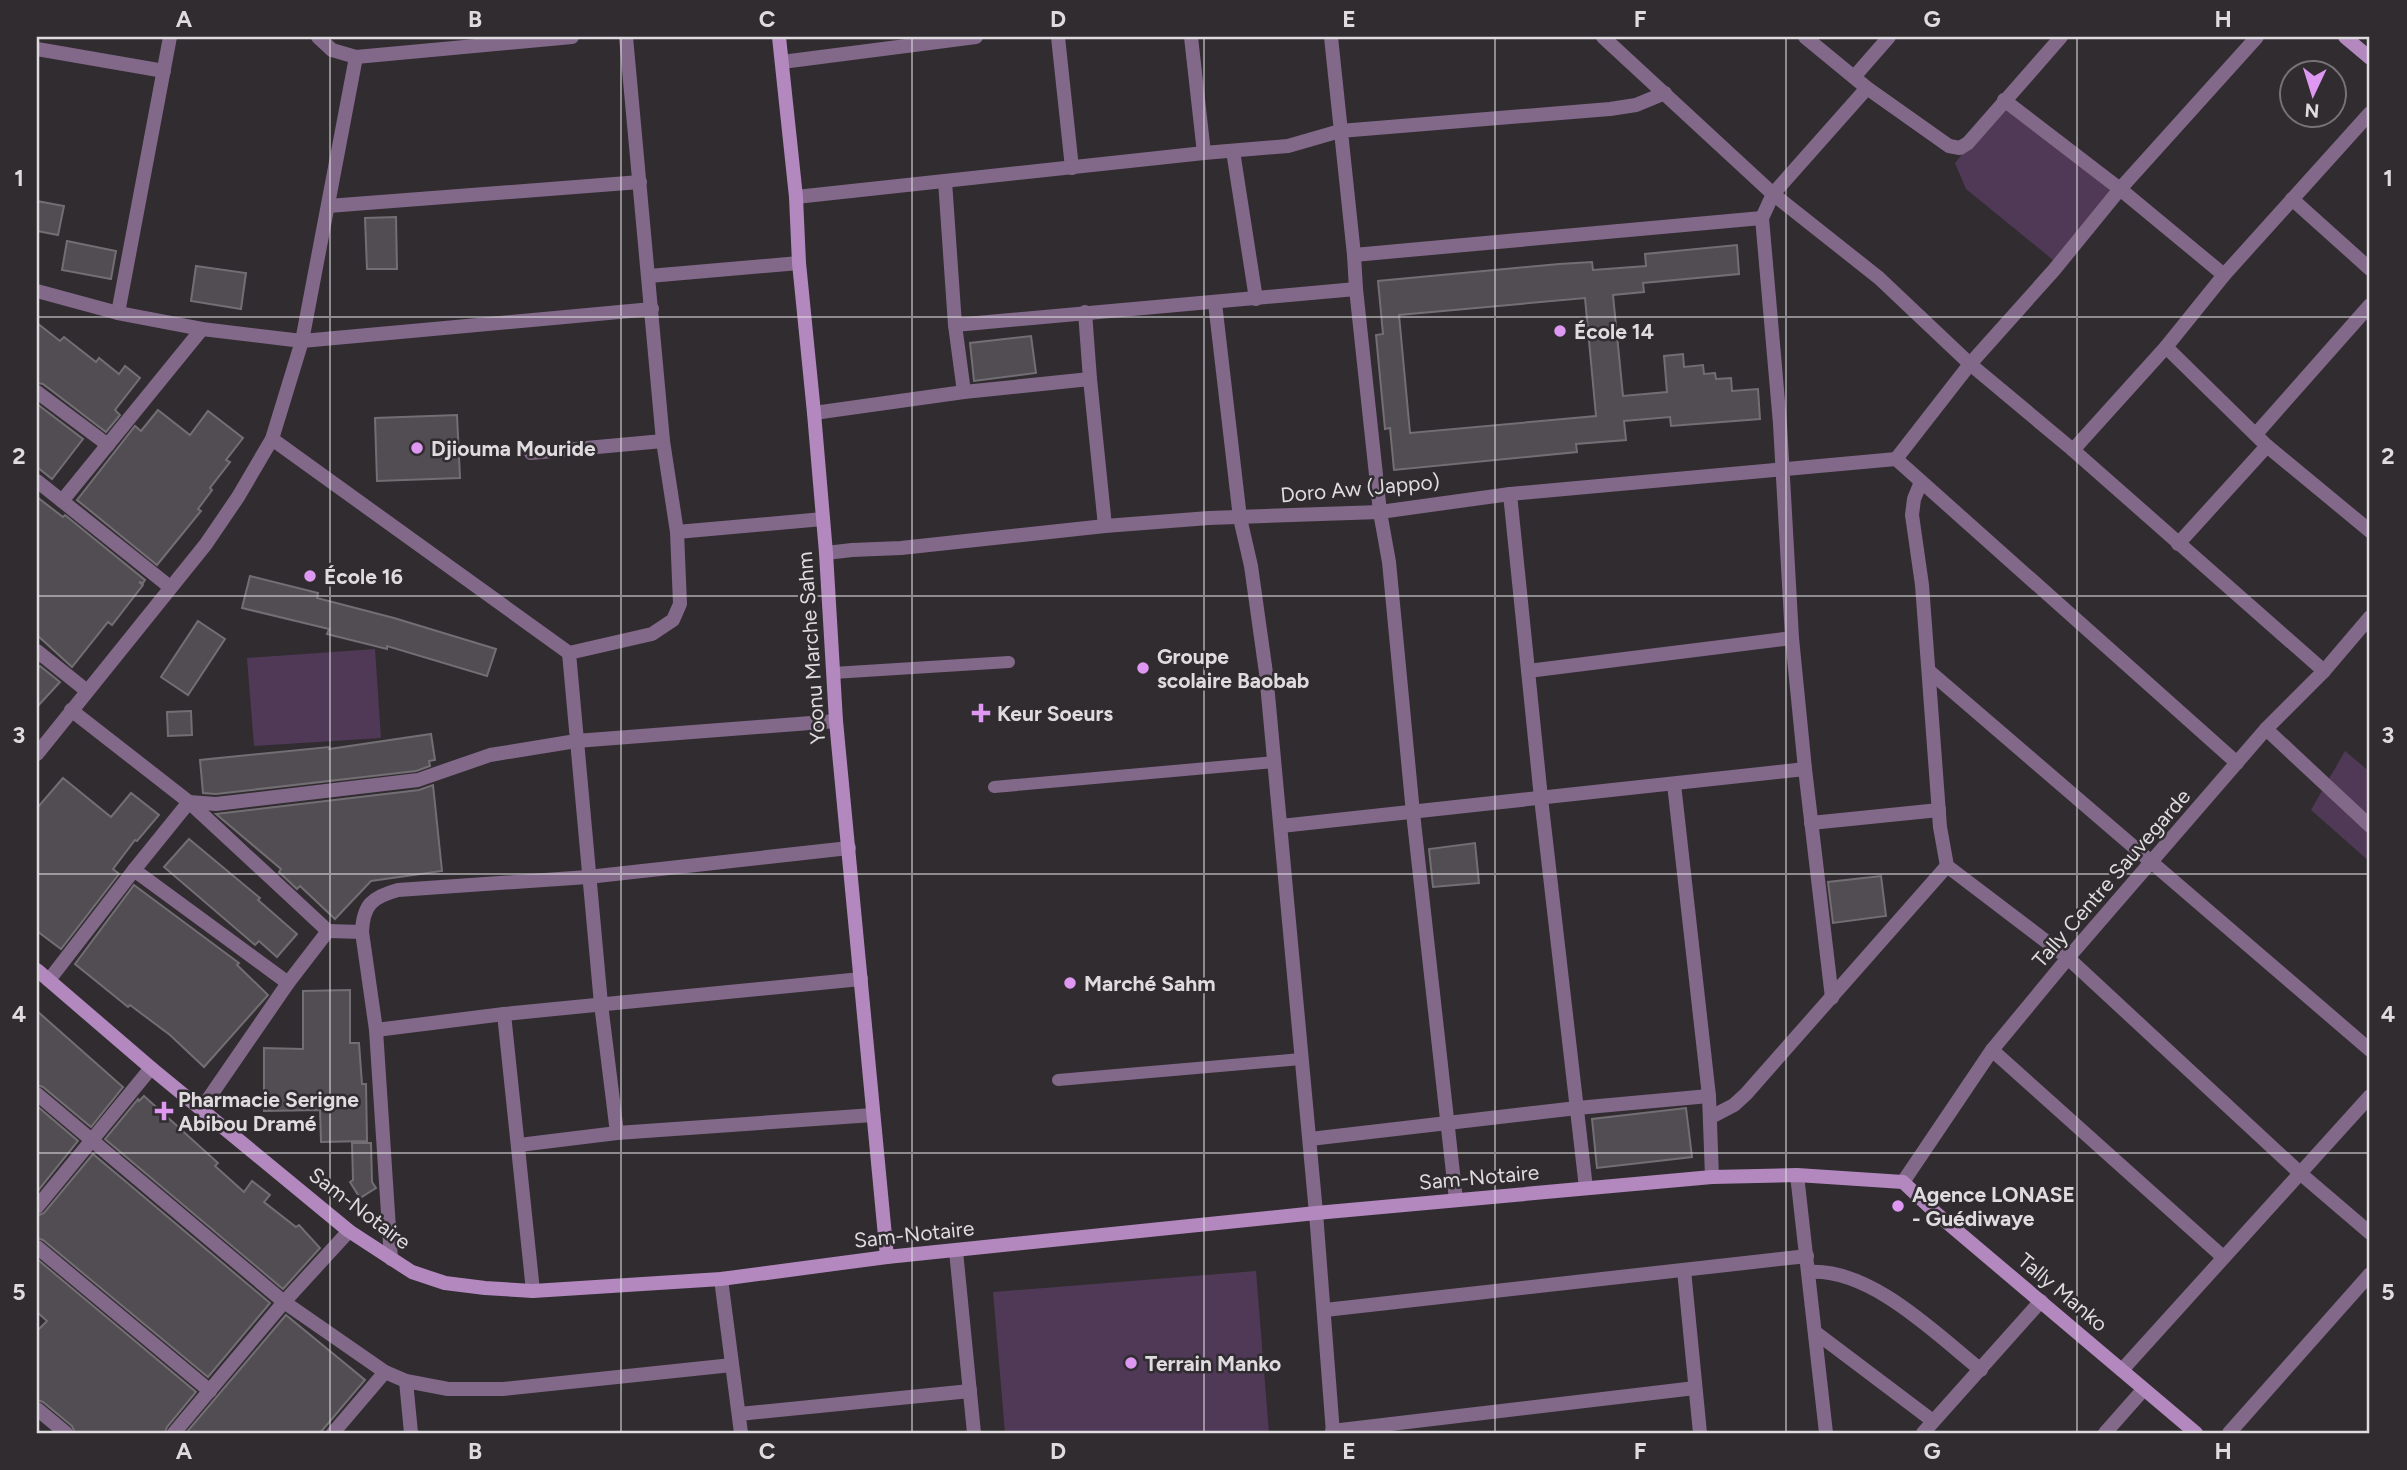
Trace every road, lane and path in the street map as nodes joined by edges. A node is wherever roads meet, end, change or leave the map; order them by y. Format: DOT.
graph roads {
  1 [pos="170,37"];
  2 [pos="318,37"];
  3 [pos="572,37"];
  4 [pos="626,37"];
  5 [pos="779,37"];
  6 [pos="976,37"];
  7 [pos="1058,37"];
  8 [pos="1191,37"];
  9 [pos="1331,37"];
  10 [pos="1603,37"];
  11 [pos="1805,37"];
  12 [pos="1889,37"];
  13 [pos="2061,37"];
  14 [pos="2257,37"];
  15 [pos="2346,37"];
  16 [pos="38,54"];
  17 [pos="356,57"];
  18 [pos="2370,58"];
  19 [pos="782,62"];
  20 [pos="164,72"];
  21 [pos="1854,78"];
  22 [pos="1867,88"];
  23 [pos="1665,93"];
  24 [pos="2004,100"];
  25 [pos="2370,113"];
  26 [pos="1340,131"];
  27 [pos="1233,151"];
  28 [pos="1204,153"];
  29 [pos="1072,168"];
  30 [pos="945,181"];
  31 [pos="640,182"];
  32 [pos="2120,189"];
  33 [pos="1773,194"];
  34 [pos="796,197"];
  35 [pos="2292,199"];
  36 [pos="328,206"];
  37 [pos="1762,218"];
  38 [pos="1354,255"];
  39 [pos="799,263"];
  40 [pos="2370,269"];
  41 [pos="2224,275"];
  42 [pos="649,276"];
  43 [pos="1356,289"];
  44 [pos="37,291"];
  45 [pos="1256,299"];
  46 [pos="1215,303"];
  47 [pos="2370,305"];
  48 [pos="652,309"];
  49 [pos="118,313"];
  50 [pos="1085,313"];
  51 [pos="955,325"];
  52 [pos="202,329"];
  53 [pos="302,341"];
  54 [pos="2165,347"];
  55 [pos="1970,364"];
  56 [pos="1090,379"];
  57 [pos="37,392"];
  58 [pos="964,392"];
  59 [pos="814,413"];
  60 [pos="2256,434"];
  61 [pos="272,439"];
  62 [pos="663,441"];
  63 [pos="107,444"];
  64 [pos="2267,446"];
  65 [pos="2073,450"];
  66 [pos="531,453"];
  67 [pos="1896,459"];
  68 [pos="1781,469"];
  69 [pos="37,481"];
  70 [pos="1921,482"];
  71 [pos="1510,494"];
  72 [pos="61,501"];
  73 [pos="1380,512"];
  74 [pos="1240,518"];
  75 [pos="822,519"];
  76 [pos="1105,526"];
  77 [pos="2370,531"];
  78 [pos="677,532"];
  79 [pos="2178,544"];
  80 [pos="826,553"];
  81 [pos="170,587"];
  82 [pos="2370,617"];
  83 [pos="1792,638"];
  84 [pos="37,651"];
  85 [pos="569,653"];
  86 [pos="1009,662"];
  87 [pos="1528,671"];
  88 [pos="1929,671"];
  89 [pos="2324,671"];
  90 [pos="833,673"];
  91 [pos="87,691"];
  92 [pos="71,710"];
  93 [pos="836,721"];
  94 [pos="2266,729"];
  95 [pos="576,741"];
  96 [pos="37,754"];
  97 [pos="1275,762"];
  98 [pos="2237,764"];
  99 [pos="1805,769"];
  100 [pos="1674,784"];
  101 [pos="994,787"];
  102 [pos="1541,798"];
  103 [pos="189,802"];
  104 [pos="1939,810"];
  105 [pos="1413,813"];
  106 [pos="1811,823"];
  107 [pos="2370,825"];
  108 [pos="1281,826"];
  109 [pos="849,848"];
  110 [pos="2152,862"];
  111 [pos="1947,866"];
  112 [pos="134,870"];
  113 [pos="588,877"];
  114 [pos="328,931"];
  115 [pos="362,932"];
  116 [pos="2068,958"];
  117 [pos="37,970"];
  118 [pos="861,979"];
  119 [pos="49,980"];
  120 [pos="288,983"];
  121 [pos="1832,998"];
  122 [pos="601,1004"];
  123 [pos="504,1014"];
  124 [pos="376,1030"];
  125 [pos="1992,1050"];
  126 [pos="2370,1050"];
  127 [pos="1301,1059"];
  128 [pos="151,1068"];
  129 [pos="1058,1080"];
  130 [pos="37,1094"];
  131 [pos="1709,1096"];
  132 [pos="2370,1096"];
  133 [pos="202,1108"];
  134 [pos="1577,1108"];
  135 [pos="873,1115"];
  136 [pos="1711,1117"];
  137 [pos="1448,1122"];
  138 [pos="617,1133"];
  139 [pos="92,1139"];
  140 [pos="1310,1139"];
  141 [pos="519,1145"];
  142 [pos="2301,1174"];
  143 [pos="1797,1175"];
  144 [pos="1712,1177"];
  145 [pos="1903,1182"];
  146 [pos="1586,1188"];
  147 [pos="1456,1200"];
  148 [pos="37,1207"];
  149 [pos="1317,1213"];
  150 [pos="349,1231"];
  151 [pos="2370,1233"];
  152 [pos="37,1247"];
  153 [pos="956,1251"];
  154 [pos="1807,1256"];
  155 [pos="887,1257"];
  156 [pos="2223,1257"];
  157 [pos="391,1259"];
  158 [pos="1684,1270"];
  159 [pos="1809,1272"];
  160 [pos="2370,1275"];
  161 [pos="721,1279"];
  162 [pos="533,1291"];
  163 [pos="2041,1301"];
  164 [pos="284,1302"];
  165 [pos="1325,1310"];
  166 [pos="1815,1332"];
  167 [pos="732,1365"];
  168 [pos="1980,1370"];
  169 [pos="2122,1370"];
  170 [pos="386,1372"];
  171 [pos="406,1381"];
  172 [pos="1695,1388"];
  173 [pos="2143,1390"];
  174 [pos="210,1391"];
  175 [pos="970,1391"];
  176 [pos="37,1409"];
  177 [pos="740,1414"];
  178 [pos="1933,1421"];
  179 [pos="1332,1432"];
  180 [pos="65,1433"];
  181 [pos="174,1433"];
  182 [pos="333,1433"];
  183 [pos="411,1433"];
  184 [pos="741,1433"];
  185 [pos="974,1433"];
  186 [pos="1700,1433"];
  187 [pos="1826,1433"];
  188 [pos="1923,1433"];
  189 [pos="2105,1433"];
  190 [pos="2196,1433"];
  191 [pos="2229,1433"];
  1 -- 20 [label="street"];
  2 -- 17 [label="street"];
  3 -- 17 [label="street"];
  4 -- 31 [label="street"];
  5 -- 19 [label="street, Yoonu Marche Sahm"];
  6 -- 19 [label="street"];
  7 -- 29 [label="street"];
  8 -- 28 [label="street"];
  9 -- 26 [label="street"];
  10 -- 23 [label="street"];
  11 -- 21 [label="street"];
  12 -- 21 [label="street"];
  13 -- 24 [label="street"];
  14 -- 32 [label="street"];
  15 -- 18 [label="street"];
  16 -- 20 [label="street"];
  17 -- 36 [label="street"];
  19 -- 34 [label="street, Yoonu Marche Sahm"];
  20 -- 49 [label="street"];
  21 -- 22 [label="street"];
  22 -- 24 [label="street"];
  22 -- 33 [label="street"];
  23 -- 26 [label="street"];
  23 -- 33 [label="street"];
  24 -- 32 [label="street"];
  25 -- 35 [label="street"];
  26 -- 27 [label="street"];
  26 -- 38 [label="street"];
  27 -- 28 [label="street"];
  27 -- 45 [label="street"];
  28 -- 29 [label="street"];
  29 -- 30 [label="street"];
  30 -- 34 [label="street"];
  30 -- 51 [label="street"];
  31 -- 36 [label="street"];
  31 -- 42 [label="street"];
  32 -- 41 [label="street"];
  32 -- 55 [label="street"];
  33 -- 37 [label="street"];
  33 -- 55 [label="street"];
  34 -- 39 [label="street, Yoonu Marche Sahm"];
  35 -- 40 [label="street"];
  35 -- 41 [label="street"];
  36 -- 53 [label="street"];
  37 -- 38 [label="street"];
  37 -- 68 [label="street"];
  38 -- 43 [label="street"];
  39 -- 42 [label="street"];
  39 -- 59 [label="street, Yoonu Marche Sahm"];
  41 -- 54 [label="street"];
  42 -- 48 [label="street"];
  43 -- 45 [label="street"];
  43 -- 73 [label="street"];
  44 -- 49 [label="street"];
  45 -- 46 [label="street"];
  46 -- 50 [label="street"];
  46 -- 74 [label="street"];
  47 -- 60 [label="street"];
  48 -- 53 [label="street"];
  48 -- 62 [label="street"];
  49 -- 52 [label="street"];
  50 -- 51 [label="street"];
  50 -- 56 [label="street"];
  51 -- 58 [label="street"];
  52 -- 53 [label="street"];
  52 -- 63 [label="street"];
  53 -- 61 [label="street"];
  54 -- 60 [label="street"];
  54 -- 65 [label="street"];
  55 -- 65 [label="street"];
  55 -- 67 [label="street"];
  56 -- 58 [label="street"];
  56 -- 76 [label="street"];
  57 -- 63 [label="street"];
  58 -- 59 [label="street"];
  59 -- 75 [label="street, Yoonu Marche Sahm"];
  60 -- 64 [label="street"];
  61 -- 81 [label="street"];
  61 -- 85 [label="street"];
  62 -- 66 [label="street"];
  62 -- 78 [label="street"];
  63 -- 72 [label="street"];
  64 -- 77 [label="street"];
  64 -- 79 [label="street"];
  65 -- 79 [label="street"];
  67 -- 68 [label="street, Doro Aw (Jappo)"];
  67 -- 70 [label="street"];
  68 -- 71 [label="street, Doro Aw (Jappo)"];
  68 -- 83 [label="street"];
  69 -- 72 [label="street"];
  70 -- 88 [label="street"];
  70 -- 98 [label="street"];
  71 -- 73 [label="street, Doro Aw (Jappo)"];
  71 -- 87 [label="street"];
  72 -- 81 [label="street"];
  73 -- 74 [label="street, Doro Aw (Jappo)"];
  73 -- 105 [label="street"];
  74 -- 76 [label="street, Doro Aw (Jappo)"];
  74 -- 97 [label="street"];
  75 -- 78 [label="street"];
  75 -- 80 [label="street, Yoonu Marche Sahm"];
  76 -- 80 [label="street, Doro Aw (Jappo)"];
  78 -- 85 [label="street"];
  79 -- 89 [label="street"];
  80 -- 90 [label="street, Yoonu Marche Sahm"];
  81 -- 91 [label="street"];
  82 -- 89 [label="street, Tally Centre Sauvegarde"];
  83 -- 87 [label="street"];
  83 -- 99 [label="street"];
  84 -- 91 [label="street"];
  85 -- 95 [label="street"];
  86 -- 90 [label="lane"];
  87 -- 102 [label="street"];
  88 -- 104 [label="street"];
  88 -- 110 [label="street"];
  89 -- 94 [label="street, Tally Centre Sauvegarde"];
  90 -- 93 [label="street, Yoonu Marche Sahm"];
  91 -- 92 [label="street"];
  92 -- 96 [label="street"];
  92 -- 103 [label="street"];
  93 -- 95 [label="street"];
  93 -- 109 [label="street, Yoonu Marche Sahm"];
  94 -- 98 [label="street, Tally Centre Sauvegarde"];
  94 -- 107 [label="street"];
  95 -- 103 [label="street"];
  95 -- 113 [label="street"];
  97 -- 101 [label="lane"];
  97 -- 108 [label="street"];
  98 -- 110 [label="street, Tally Centre Sauvegarde"];
  99 -- 100 [label="street"];
  99 -- 106 [label="street"];
  100 -- 102 [label="street"];
  100 -- 131 [label="street"];
  102 -- 105 [label="street"];
  102 -- 134 [label="street"];
  103 -- 112 [label="street"];
  103 -- 114 [label="street"];
  104 -- 106 [label="street"];
  104 -- 111 [label="street"];
  105 -- 108 [label="street"];
  105 -- 137 [label="street"];
  106 -- 121 [label="street"];
  108 -- 127 [label="street"];
  109 -- 113 [label="street"];
  109 -- 118 [label="street, Yoonu Marche Sahm"];
  110 -- 116 [label="street, Tally Centre Sauvegarde"];
  110 -- 126 [label="street"];
  111 -- 116 [label="street"];
  111 -- 121 [label="street"];
  112 -- 119 [label="street"];
  112 -- 120 [label="street"];
  113 -- 115 [label="street"];
  113 -- 122 [label="street"];
  114 -- 115 [label="street"];
  114 -- 120 [label="street"];
  115 -- 124 [label="street"];
  116 -- 125 [label="street, Tally Centre Sauvegarde"];
  116 -- 142 [label="street"];
  117 -- 119 [label="street, Sam-Notaire"];
  118 -- 122 [label="street"];
  118 -- 135 [label="street, Yoonu Marche Sahm"];
  119 -- 128 [label="street, Sam-Notaire"];
  120 -- 133 [label="street"];
  121 -- 136 [label="street"];
  122 -- 123 [label="street"];
  122 -- 138 [label="street"];
  123 -- 124 [label="street"];
  123 -- 141 [label="street"];
  124 -- 157 [label="street"];
  125 -- 145 [label="street, Tally Centre Sauvegarde"];
  125 -- 156 [label="street"];
  127 -- 129 [label="lane"];
  127 -- 140 [label="street"];
  128 -- 133 [label="street, Sam-Notaire"];
  128 -- 139 [label="street"];
  130 -- 139 [label="street"];
  131 -- 134 [label="street"];
  131 -- 136 [label="street"];
  132 -- 142 [label="street"];
  133 -- 150 [label="street, Sam-Notaire"];
  134 -- 137 [label="street"];
  134 -- 146 [label="street"];
  135 -- 138 [label="street"];
  135 -- 155 [label="street, Yoonu Marche Sahm"];
  136 -- 144 [label="street"];
  137 -- 140 [label="street"];
  137 -- 147 [label="street"];
  138 -- 141 [label="street"];
  139 -- 148 [label="street"];
  139 -- 164 [label="street"];
  140 -- 149 [label="street"];
  141 -- 162 [label="street"];
  142 -- 151 [label="street"];
  142 -- 156 [label="street"];
  143 -- 144 [label="street, Sam-Notaire"];
  143 -- 145 [label="street, Sam-Notaire"];
  143 -- 154 [label="street"];
  144 -- 146 [label="street, Sam-Notaire"];
  145 -- 163 [label="street, Tally Manko"];
  146 -- 147 [label="street, Sam-Notaire"];
  147 -- 149 [label="street, Sam-Notaire"];
  149 -- 153 [label="street, Sam-Notaire"];
  149 -- 165 [label="street"];
  150 -- 157 [label="street, Sam-Notaire"];
  150 -- 164 [label="street"];
  152 -- 174 [label="street"];
  153 -- 155 [label="street, Sam-Notaire"];
  153 -- 175 [label="street"];
  154 -- 158 [label="street"];
  154 -- 159 [label="street"];
  155 -- 161 [label="street, Sam-Notaire"];
  156 -- 169 [label="street"];
  157 -- 162 [label="street, Sam-Notaire"];
  158 -- 165 [label="street"];
  158 -- 172 [label="street"];
  159 -- 166 [label="street"];
  159 -- 168 [label="street"];
  160 -- 191 [label="street"];
  161 -- 162 [label="street, Sam-Notaire"];
  161 -- 167 [label="street"];
  163 -- 168 [label="street"];
  163 -- 169 [label="street, Tally Manko"];
  164 -- 170 [label="street"];
  164 -- 174 [label="street"];
  165 -- 179 [label="street"];
  166 -- 178 [label="street"];
  166 -- 187 [label="street"];
  167 -- 171 [label="street"];
  167 -- 177 [label="street"];
  168 -- 178 [label="street"];
  169 -- 173 [label="street, Tally Manko"];
  170 -- 171 [label="street"];
  170 -- 182 [label="street"];
  171 -- 183 [label="street"];
  172 -- 179 [label="street"];
  172 -- 186 [label="street"];
  173 -- 189 [label="street"];
  173 -- 190 [label="street, Tally Manko"];
  174 -- 181 [label="street"];
  175 -- 177 [label="street"];
  175 -- 185 [label="street"];
  176 -- 180 [label="street"];
  177 -- 184 [label="street"];
  178 -- 188 [label="street"];
}
